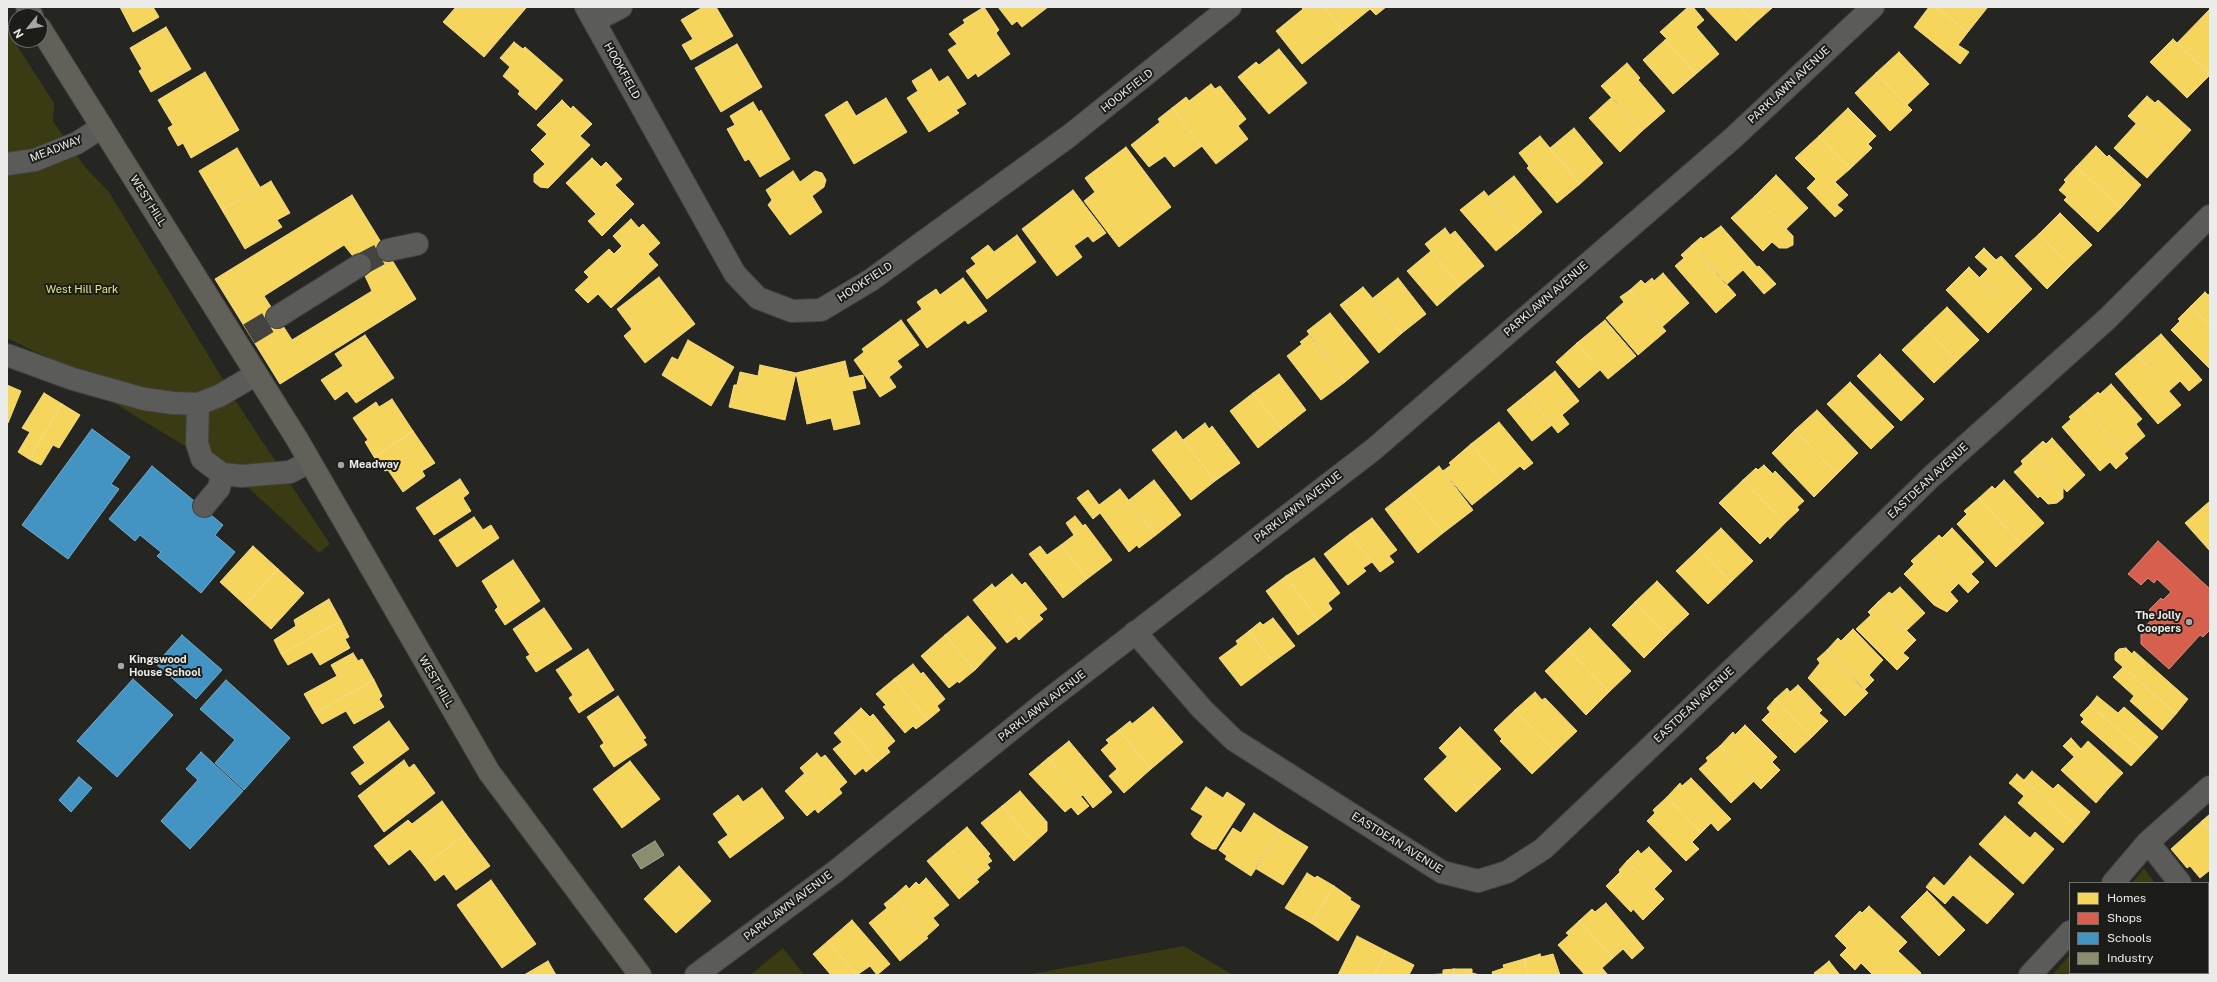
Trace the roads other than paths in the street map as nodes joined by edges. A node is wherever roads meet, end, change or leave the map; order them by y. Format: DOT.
graph roads {
  1 [pos="621,7"];
  2 [pos="1230,7"];
  3 [pos="1873,7"];
  4 [pos="590,14"];
  5 [pos="48,41"];
  6 [pos="102,127"];
  7 [pos="7,164"];
  8 [pos="2210,216"];
  9 [pos="417,244"];
  10 [pos="388,250"];
  11 [pos="360,265"];
  12 [pos="277,317"];
  13 [pos="7,355"];
  14 [pos="255,375"];
  15 [pos="198,404"];
  16 [pos="309,462"];
  17 [pos="222,474"];
  18 [pos="204,506"];
  19 [pos="1135,632"];
  20 [pos="2210,787"];
  21 [pos="2148,842"];
  22 [pos="2113,882"];
  23 [pos="2179,882"];
  24 [pos="2069,933"];
  25 [pos="640,975"];
  26 [pos="696,975"];
  27 [pos="2030,975"];
  1 -- 4 [label="street"];
  2 -- 4 [label="street, HOOKFIELD"];
  3 -- 19 [label="street, PARKLAWN AVENUE"];
  5 -- 6 [label="main road, WEST HILL"];
  6 -- 7 [label="street, MEADWAY"];
  6 -- 14 [label="main road, WEST HILL"];
  8 -- 19 [label="street, EASTDEAN AVENUE"];
  9 -- 10 [label="street"];
  11 -- 12 [label="street"];
  13 -- 15 [label="street"];
  14 -- 15 [label="street"];
  14 -- 16 [label="main road, WEST HILL"];
  15 -- 17 [label="street"];
  16 -- 17 [label="street"];
  16 -- 25 [label="main road, WEST HILL"];
  17 -- 18 [label="street"];
  19 -- 26 [label="street, PARKLAWN AVENUE"];
  20 -- 21 [label="street"];
  21 -- 22 [label="street"];
  21 -- 23 [label="street"];
  24 -- 27 [label="street"];
}
